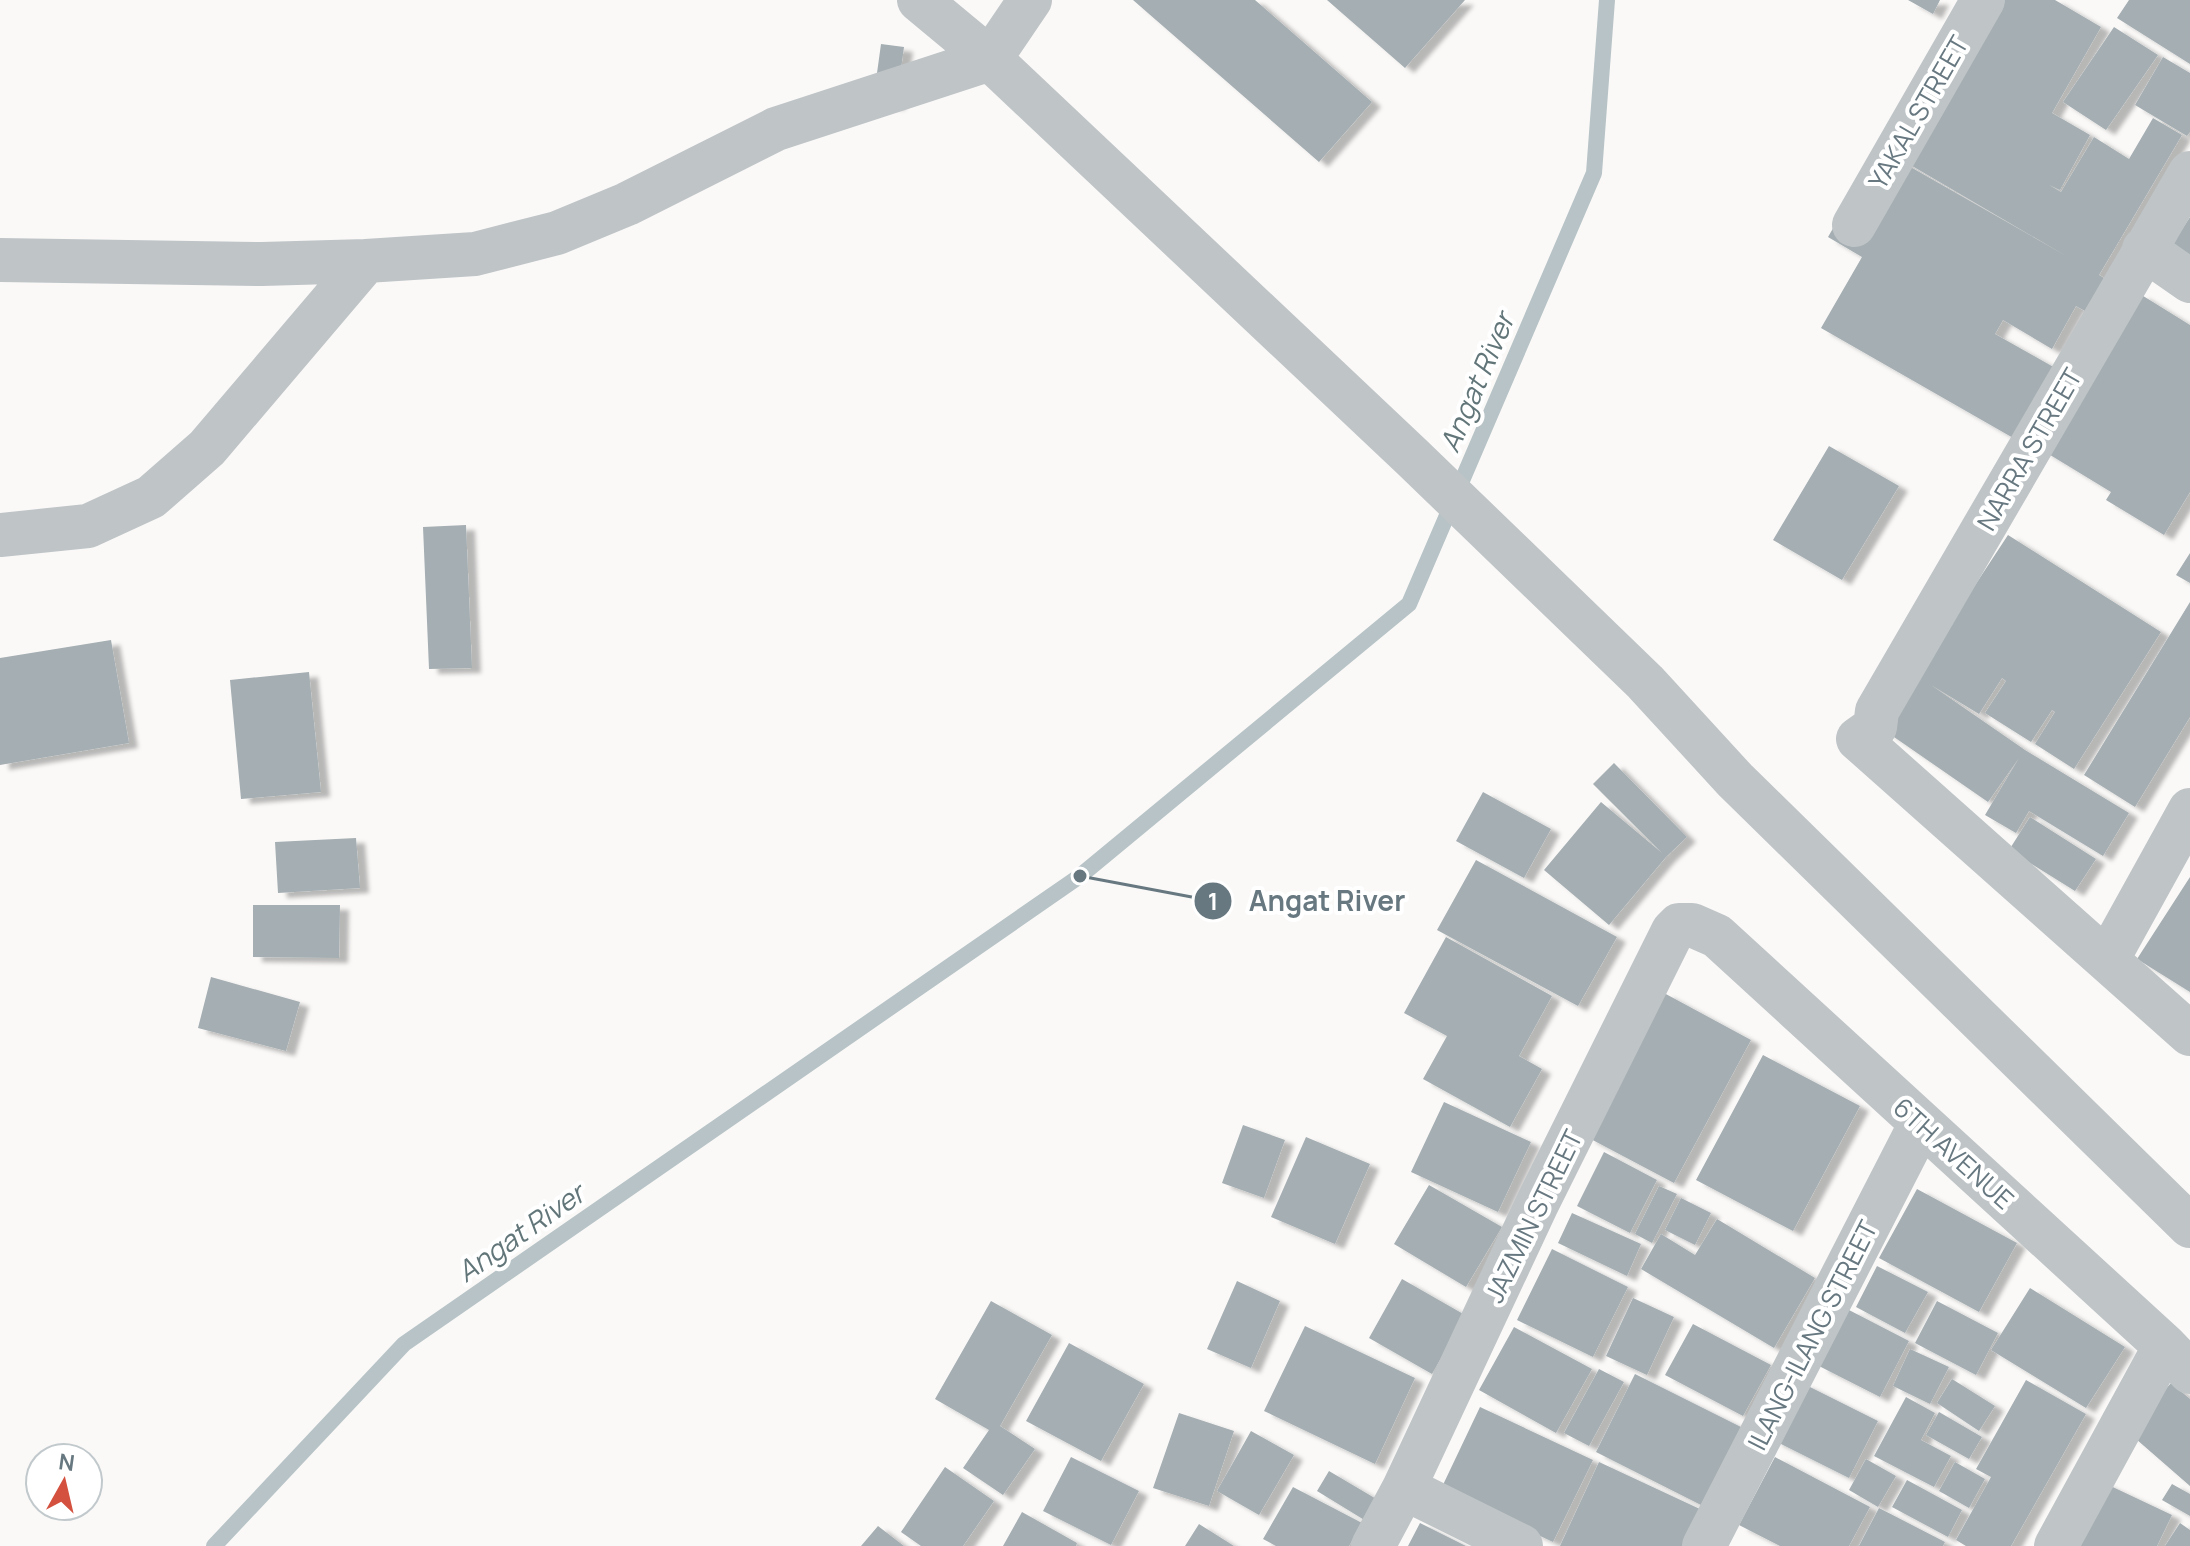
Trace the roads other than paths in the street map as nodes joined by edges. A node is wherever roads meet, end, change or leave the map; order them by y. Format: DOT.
graph roads {
  1 [pos="919,0"];
  2 [pos="1030,0"];
  3 [pos="1983,0"];
  4 [pos="990,59"];
  5 [pos="2190,173"];
  6 [pos="1854,225"];
  7 [pos="2144,249"];
  8 [pos="0,260"];
  9 [pos="366,261"];
  10 [pos="2190,281"];
  11 [pos="0,535"];
  12 [pos="2190,810"];
  13 [pos="1717,936"];
  14 [pos="2107,960"];
  15 [pos="2190,1034"];
  16 [pos="1921,1123"];
  17 [pos="2190,1226"];
  18 [pos="2178,1359"];
  19 [pos="1404,1488"];
  20 [pos="1373,1546"];
  21 [pos="1521,1546"];
  22 [pos="1704,1546"];
  23 [pos="2056,1546"];
  1 -- 4 [label="street"];
  2 -- 4 [label="street"];
  3 -- 6 [label="street, YAKAL STREET"];
  4 -- 9 [label="street"];
  4 -- 17 [label="street"];
  5 -- 7 [label="street, NARRA STREET"];
  7 -- 10 [label="street"];
  7 -- 14 [label="street, NARRA STREET"];
  8 -- 9 [label="street"];
  9 -- 11 [label="street"];
  12 -- 14 [label="street"];
  13 -- 16 [label="street, 6TH AVENUE"];
  13 -- 19 [label="street, JAZMIN STREET"];
  14 -- 15 [label="street"];
  16 -- 18 [label="street, 6TH AVENUE"];
  16 -- 22 [label="street, ILANG-ILANG STREET"];
  18 -- 23 [label="street"];
  19 -- 20 [label="street, JAZMIN STREET"];
  19 -- 21 [label="street"];
}
